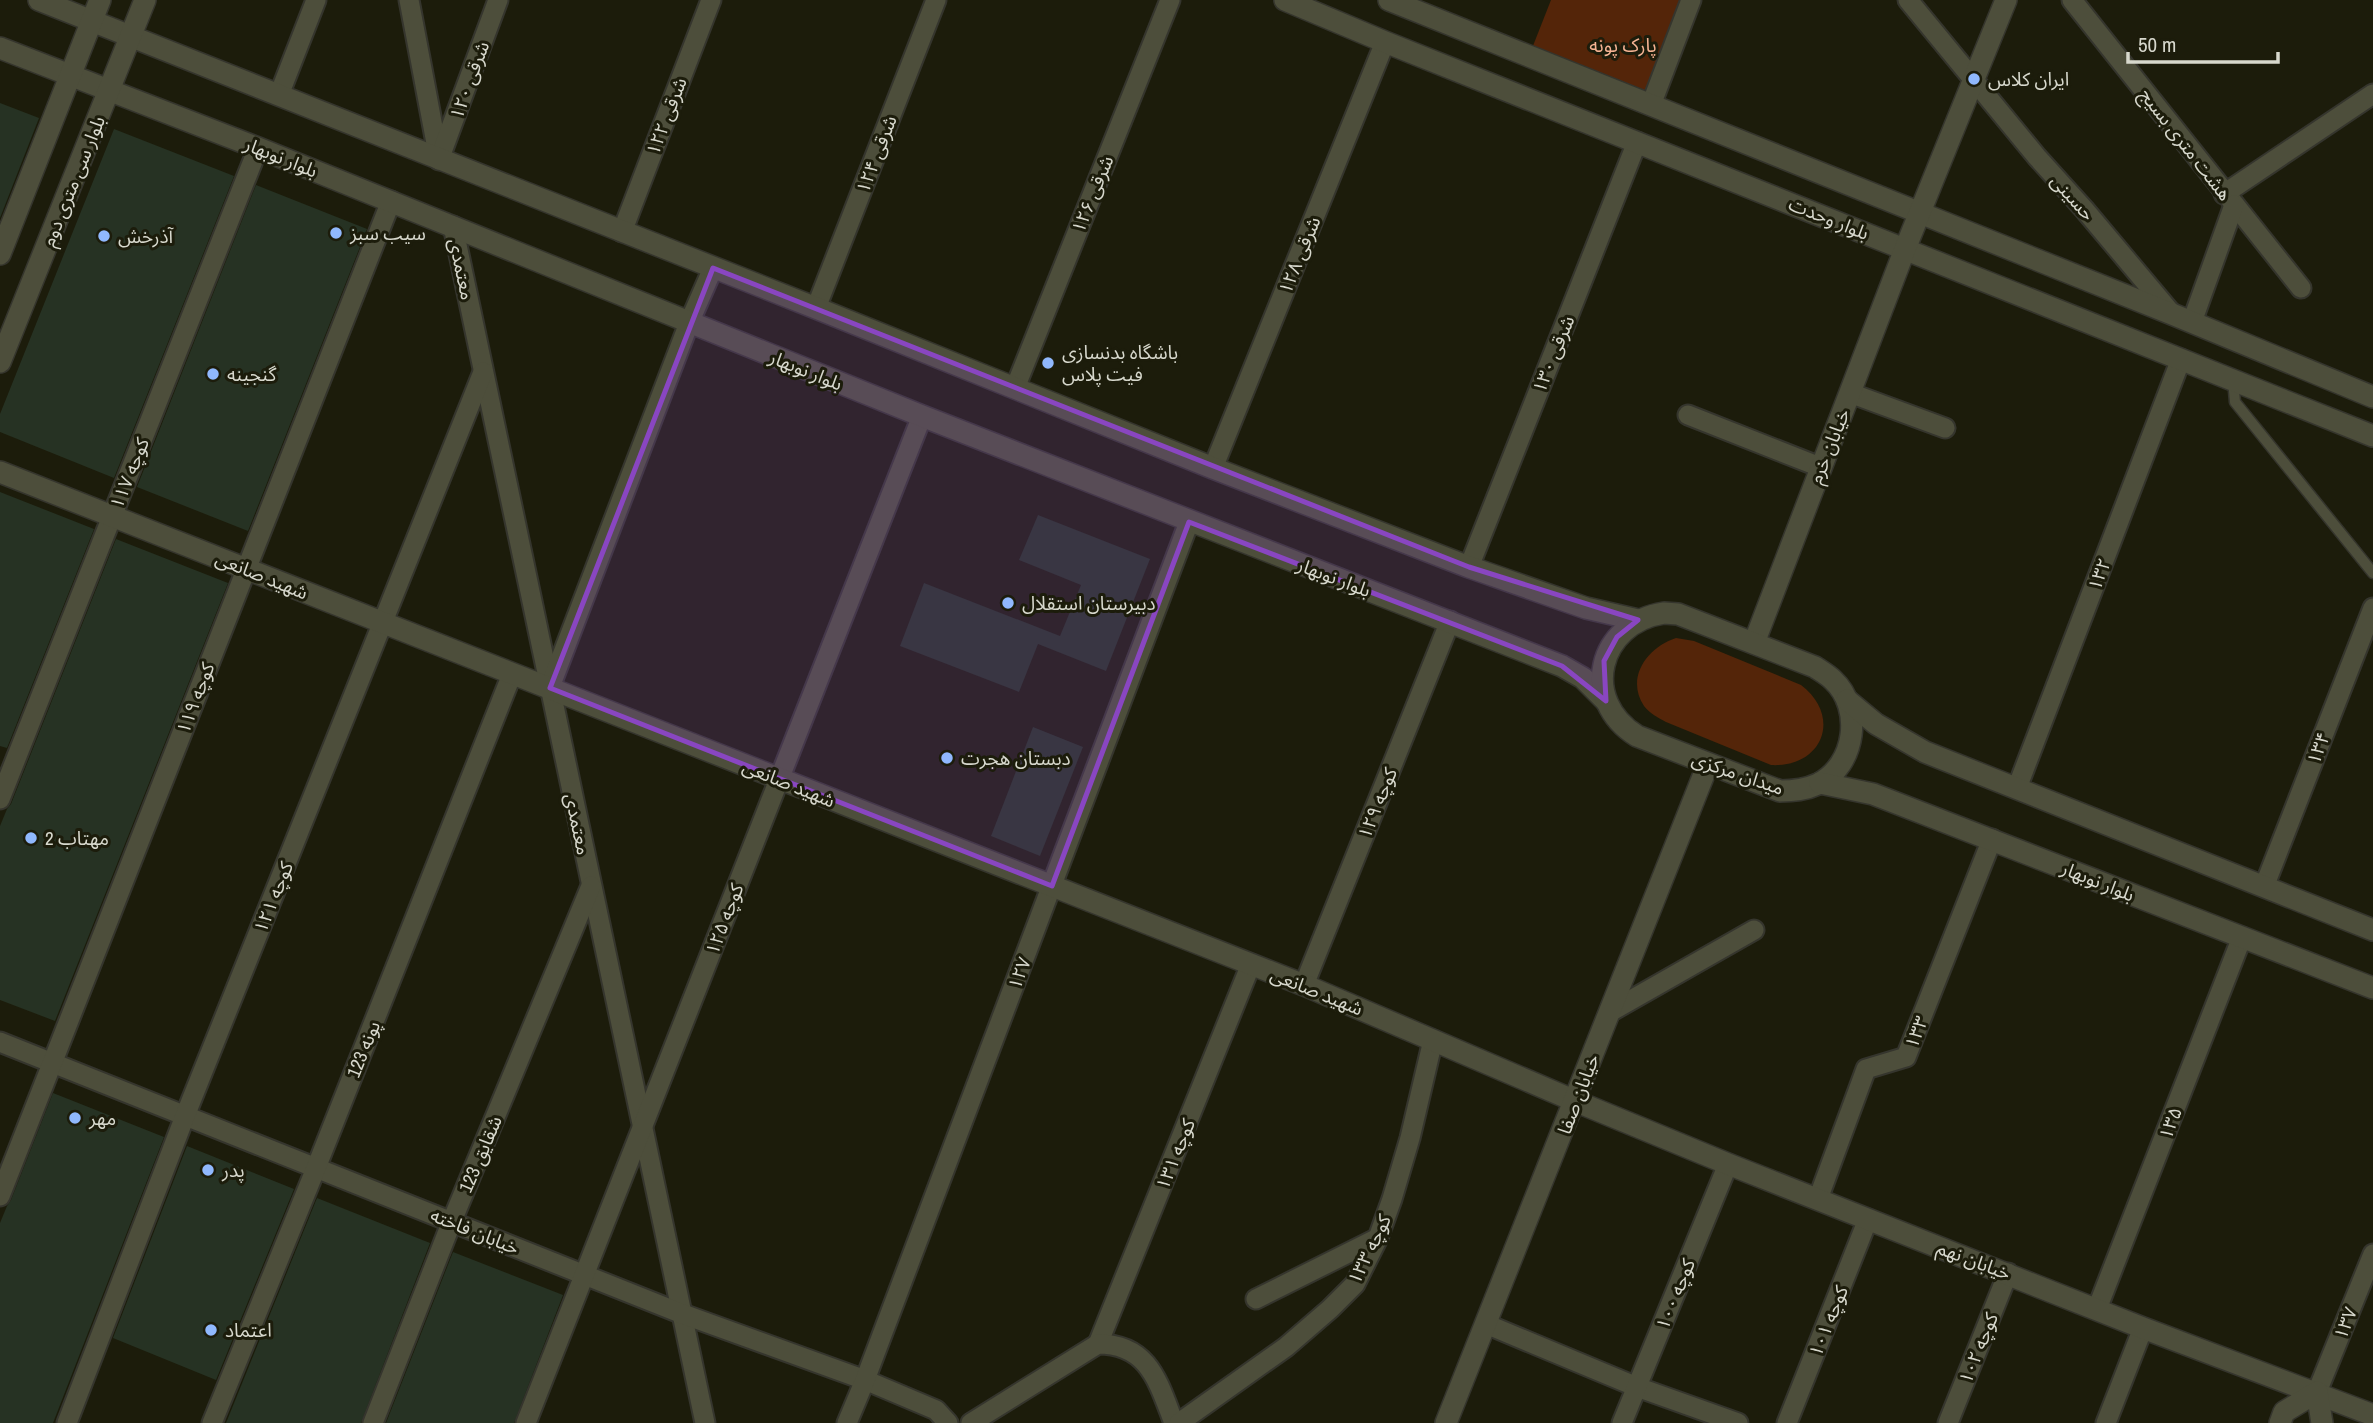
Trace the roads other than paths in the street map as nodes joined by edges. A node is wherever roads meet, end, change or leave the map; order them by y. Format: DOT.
graph roads {
  1 [pos="38,0"];
  2 [pos="100,0"];
  3 [pos="145,0"];
  4 [pos="316,0"];
  5 [pos="409,0"];
  6 [pos="498,0"];
  7 [pos="711,0"];
  8 [pos="936,0"];
  9 [pos="1170,0"];
  10 [pos="1284,0"];
  11 [pos="1691,0"];
  12 [pos="1908,0"];
  13 [pos="2006,0"];
  14 [pos="2072,0"];
  15 [pos="1398,2"];
  16 [pos="93,21"];
  17 [pos="131,36"];
  18 [pos="1385,42"];
  19 [pos="0,48"];
  20 [pos="71,76"];
  21 [pos="1974,80"];
  22 [pos="109,90"];
  23 [pos="2373,94"];
  24 [pos="279,95"];
  25 [pos="1651,104"];
  26 [pos="1637,142"];
  27 [pos="258,148"];
  28 [pos="439,160"];
  29 [pos="2229,199"];
  30 [pos="391,201"];
  31 [pos="1919,212"];
  32 [pos="453,226"];
  33 [pos="622,232"];
  34 [pos="1905,248"];
  35 [pos="0,254"];
  36 [pos="713,268"];
  37 [pos="2301,288"];
  38 [pos="816,308"];
  39 [pos="2182,318"];
  40 [pos="689,323"];
  41 [pos="2181,359"];
  42 [pos="0,362"];
  43 [pos="483,372"];
  44 [pos="2233,380"];
  45 [pos="1015,388"];
  46 [pos="1850,393"];
  47 [pos="2373,397"];
  48 [pos="1688,415"];
  49 [pos="922,416"];
  50 [pos="1945,428"];
  51 [pos="2373,436"];
  52 [pos="1820,467"];
  53 [pos="1213,468"];
  54 [pos="0,472"];
  55 [pos="112,516"];
  56 [pos="1189,522"];
  57 [pos="1469,567"];
  58 [pos="246,569"];
  59 [pos="2373,573"];
  60 [pos="2373,608"];
  61 [pos="1638,620"];
  62 [pos="1450,621"];
  63 [pos="383,623"];
  64 [pos="1754,643"];
  65 [pos="512,674"];
  66 [pos="550,688"];
  67 [pos="1847,700"];
  68 [pos="1606,701"];
  69 [pos="7,762"];
  70 [pos="1708,764"];
  71 [pos="779,779"];
  72 [pos="1820,783"];
  73 [pos="2017,788"];
  74 [pos="0,799"];
  75 [pos="1992,839"];
  76 [pos="591,886"];
  77 [pos="1052,886"];
  78 [pos="2264,887"];
  79 [pos="1754,930"];
  80 [pos="2373,930"];
  81 [pos="2242,937"];
  82 [pos="1251,964"];
  83 [pos="1304,985"];
  84 [pos="2373,988"];
  85 [pos="1610,1012"];
  86 [pos="1433,1040"];
  87 [pos="0,1042"];
  88 [pos="52,1062"];
  89 [pos="1575,1101"];
  90 [pos="185,1116"];
  91 [pos="642,1129"];
  92 [pos="1728,1164"];
  93 [pos="316,1168"];
  94 [pos="0,1196"];
  95 [pos="1818,1199"];
  96 [pos="1868,1219"];
  97 [pos="452,1221"];
  98 [pos="1378,1238"];
  99 [pos="2373,1254"];
  100 [pos="2008,1273"];
  101 [pos="584,1275"];
  102 [pos="1256,1298"];
  103 [pos="2097,1309"];
  104 [pos="680,1313"];
  105 [pos="1486,1324"];
  106 [pos="2143,1328"];
  107 [pos="1098,1344"];
  108 [pos="865,1380"];
  109 [pos="1637,1387"];
  110 [pos="2317,1392"];
  111 [pos="699,1397"];
  112 [pos="2373,1415"];
  113 [pos="67,1423"];
  114 [pos="212,1423"];
  115 [pos="373,1423"];
  116 [pos="526,1423"];
  117 [pos="689,1423"];
  118 [pos="705,1423"];
  119 [pos="847,1423"];
  120 [pos="948,1423"];
  121 [pos="971,1423"];
  122 [pos="1177,1423"];
  123 [pos="1446,1423"];
  124 [pos="1622,1423"];
  125 [pos="1738,1423"];
  126 [pos="1787,1423"];
  127 [pos="1948,1423"];
  128 [pos="2106,1423"];
  129 [pos="2280,1423"];
  130 [pos="2322,1423"];
  1 -- 16 [label="street"];
  2 -- 16 [label="street"];
  3 -- 17 [label="street, بلوار سی متری دوم"];
  4 -- 24 [label="street"];
  5 -- 28 [label="street"];
  6 -- 28 [label="street, ۱۲۰ شرقی"];
  7 -- 33 [label="street, ۱۲۲ شرقی"];
  8 -- 38 [label="street, ۱۲۴ شرقی"];
  9 -- 45 [label="street, ۱۲۶ شرقی"];
  10 -- 18 [label="street, بلوار وحدت"];
  11 -- 25 [label="street"];
  12 -- 21 [label="street, حسینی"];
  13 -- 21 [label="street"];
  14 -- 29 [label="street, هشت متری بسیج"];
  15 -- 25 [label="street, بلوار وحدت"];
  16 -- 17 [label="street"];
  16 -- 20 [label="street"];
  17 -- 22 [label="street, بلوار سی متری دوم"];
  17 -- 24 [label="street"];
  18 -- 26 [label="street, بلوار وحدت"];
  18 -- 53 [label="street, ۱۲۸ شرقی"];
  19 -- 20 [label="street, بلوار نوبهار"];
  20 -- 22 [label="street, بلوار نوبهار"];
  20 -- 35 [label="street"];
  21 -- 31 [label="street"];
  21 -- 39 [label="street, حسینی"];
  22 -- 27 [label="street, بلوار نوبهار"];
  22 -- 42 [label="street, بلوار سی متری دوم"];
  23 -- 29 [label="street"];
  24 -- 28 [label="street"];
  25 -- 31 [label="street, بلوار وحدت"];
  26 -- 34 [label="street, بلوار وحدت"];
  26 -- 57 [label="street, ۱۳۰ شرقی"];
  27 -- 30 [label="street, بلوار نوبهار"];
  27 -- 55 [label="street, کوچه ۱۱۷"];
  28 -- 33 [label="street"];
  29 -- 37 [label="street, هشت متری بسیج"];
  29 -- 39 [label="street"];
  30 -- 32 [label="street, بلوار نوبهار"];
  30 -- 58 [label="street, کوچه ۱۱۹"];
  31 -- 34 [label="street, خیابان خرم"];
  31 -- 39 [label="street, بلوار وحدت"];
  32 -- 40 [label="street, بلوار نوبهار"];
  32 -- 43 [label="street, معتمدی"];
  33 -- 36 [label="street"];
  34 -- 41 [label="street, بلوار وحدت"];
  34 -- 46 [label="street, خیابان خرم"];
  36 -- 38 [label="street"];
  36 -- 40 [label="street"];
  38 -- 45 [label="street"];
  39 -- 47 [label="street, بلوار وحدت"];
  40 -- 49 [label="street, بلوار نوبهار"];
  40 -- 66 [label="street"];
  41 -- 44 [label="street, بلوار وحدت"];
  41 -- 73 [label="street, ۱۳۲"];
  43 -- 63 [label="street, کوچه ۱۲۱"];
  43 -- 66 [label="street, معتمدی"];
  44 -- 51 [label="street, بلوار وحدت"];
  44 -- 59 [label="lane"];
  45 -- 53 [label="street"];
  46 -- 50 [label="street"];
  46 -- 52 [label="street, خیابان خرم"];
  48 -- 52 [label="street"];
  49 -- 56 [label="street, بلوار نوبهار"];
  49 -- 71 [label="street, کوچه ۱۲۵"];
  52 -- 64 [label="street, خیابان خرم"];
  53 -- 57 [label="street"];
  54 -- 55 [label="street, شهید صانعی"];
  55 -- 58 [label="street, شهید صانعی"];
  55 -- 69 [label="street, کوچه ۱۱۷"];
  56 -- 62 [label="street, بلوار نوبهار"];
  56 -- 77 [label="street, ۱۲۷"];
  57 -- 61 [label="street"];
  58 -- 63 [label="street, شهید صانعی"];
  58 -- 88 [label="street, کوچه ۱۱۹"];
  60 -- 78 [label="street, ۱۳۴"];
  61 -- 64 [label="street"];
  61 -- 68 [label="street"];
  62 -- 68 [label="street, بلوار نوبهار"];
  62 -- 83 [label="street, کوچه ۱۲۹"];
  63 -- 65 [label="street, شهید صانعی"];
  63 -- 90 [label="street, کوچه ۱۲۱"];
  64 -- 67 [label="street"];
  65 -- 66 [label="street, شهید صانعی"];
  65 -- 93 [label="street, 123 پونه"];
  66 -- 71 [label="street, شهید صانعی"];
  66 -- 76 [label="street, معتمدی"];
  67 -- 72 [label="street"];
  67 -- 73 [label="street"];
  68 -- 70 [label="street, میدان مرکزی"];
  69 -- 74 [label="street, کوچه ۱۱۷"];
  70 -- 72 [label="street, میدان مرکزی"];
  70 -- 85 [label="street, خیابان صفا"];
  71 -- 77 [label="street, شهید صانعی"];
  71 -- 91 [label="street, کوچه ۱۲۵"];
  72 -- 75 [label="street, بلوار نوبهار"];
  73 -- 78 [label="street"];
  75 -- 81 [label="street, بلوار نوبهار"];
  75 -- 95 [label="street, ۱۳۳"];
  76 -- 91 [label="street, معتمدی"];
  76 -- 97 [label="street, 123 شقایق"];
  77 -- 82 [label="street, شهید صانعی"];
  77 -- 108 [label="street, ۱۲۷"];
  78 -- 80 [label="street"];
  79 -- 85 [label="street"];
  81 -- 84 [label="street, بلوار نوبهار"];
  81 -- 103 [label="street, ۱۳۵"];
  82 -- 83 [label="street, شهید صانعی"];
  82 -- 107 [label="street, کوچه ۱۳۱"];
  83 -- 86 [label="street, شهید صانعی"];
  85 -- 89 [label="street, خیابان صفا"];
  86 -- 89 [label="street, شهید صانعی"];
  86 -- 98 [label="street, کوچه ۱۳۳"];
  87 -- 88 [label="street, خیابان فاخته"];
  88 -- 90 [label="street, خیابان فاخته"];
  88 -- 94 [label="street, کوچه ۱۱۹"];
  89 -- 92 [label="street, خیابان نهم"];
  89 -- 105 [label="street, خیابان صفا"];
  90 -- 93 [label="street, خیابان فاخته"];
  90 -- 113 [label="street, کوچه ۱۲۱"];
  91 -- 101 [label="street, کوچه ۱۲۵"];
  91 -- 104 [label="street, معتمدی"];
  92 -- 95 [label="street, خیابان نهم"];
  92 -- 109 [label="street, کوچه ۱۰۰"];
  93 -- 97 [label="street, خیابان فاخته"];
  93 -- 114 [label="street, 123 پونه"];
  95 -- 96 [label="street, خیابان نهم"];
  96 -- 100 [label="street, خیابان نهم"];
  96 -- 126 [label="street, کوچه ۱۰۱"];
  97 -- 101 [label="street, خیابان فاخته"];
  97 -- 115 [label="street, 123 شقایق"];
  98 -- 102 [label="street"];
  98 -- 122 [label="street, کوچه ۱۳۳"];
  99 -- 110 [label="street, ۱۳۷"];
  100 -- 103 [label="street, خیابان نهم"];
  100 -- 127 [label="street, کوچه ۱۰۲"];
  101 -- 104 [label="street, خیابان فاخته"];
  101 -- 116 [label="street, کوچه ۱۲۵"];
  103 -- 106 [label="street, خیابان نهم"];
  104 -- 108 [label="street, خیابان فاخته"];
  104 -- 111 [label="street, معتمدی"];
  105 -- 109 [label="street"];
  105 -- 123 [label="street, خیابان صفا"];
  106 -- 110 [label="street, خیابان نهم"];
  106 -- 128 [label="street"];
  107 -- 121 [label="street"];
  107 -- 122 [label="street"];
  108 -- 119 [label="street, ۱۲۷"];
  108 -- 120 [label="street, خیابان فاخته"];
  109 -- 124 [label="street, کوچه ۱۰۰"];
  109 -- 125 [label="street"];
  110 -- 112 [label="street, خیابان نهم"];
  110 -- 129 [label="street"];
  110 -- 130 [label="street"];
  111 -- 117 [label="street"];
  111 -- 118 [label="street, معتمدی"];
}
